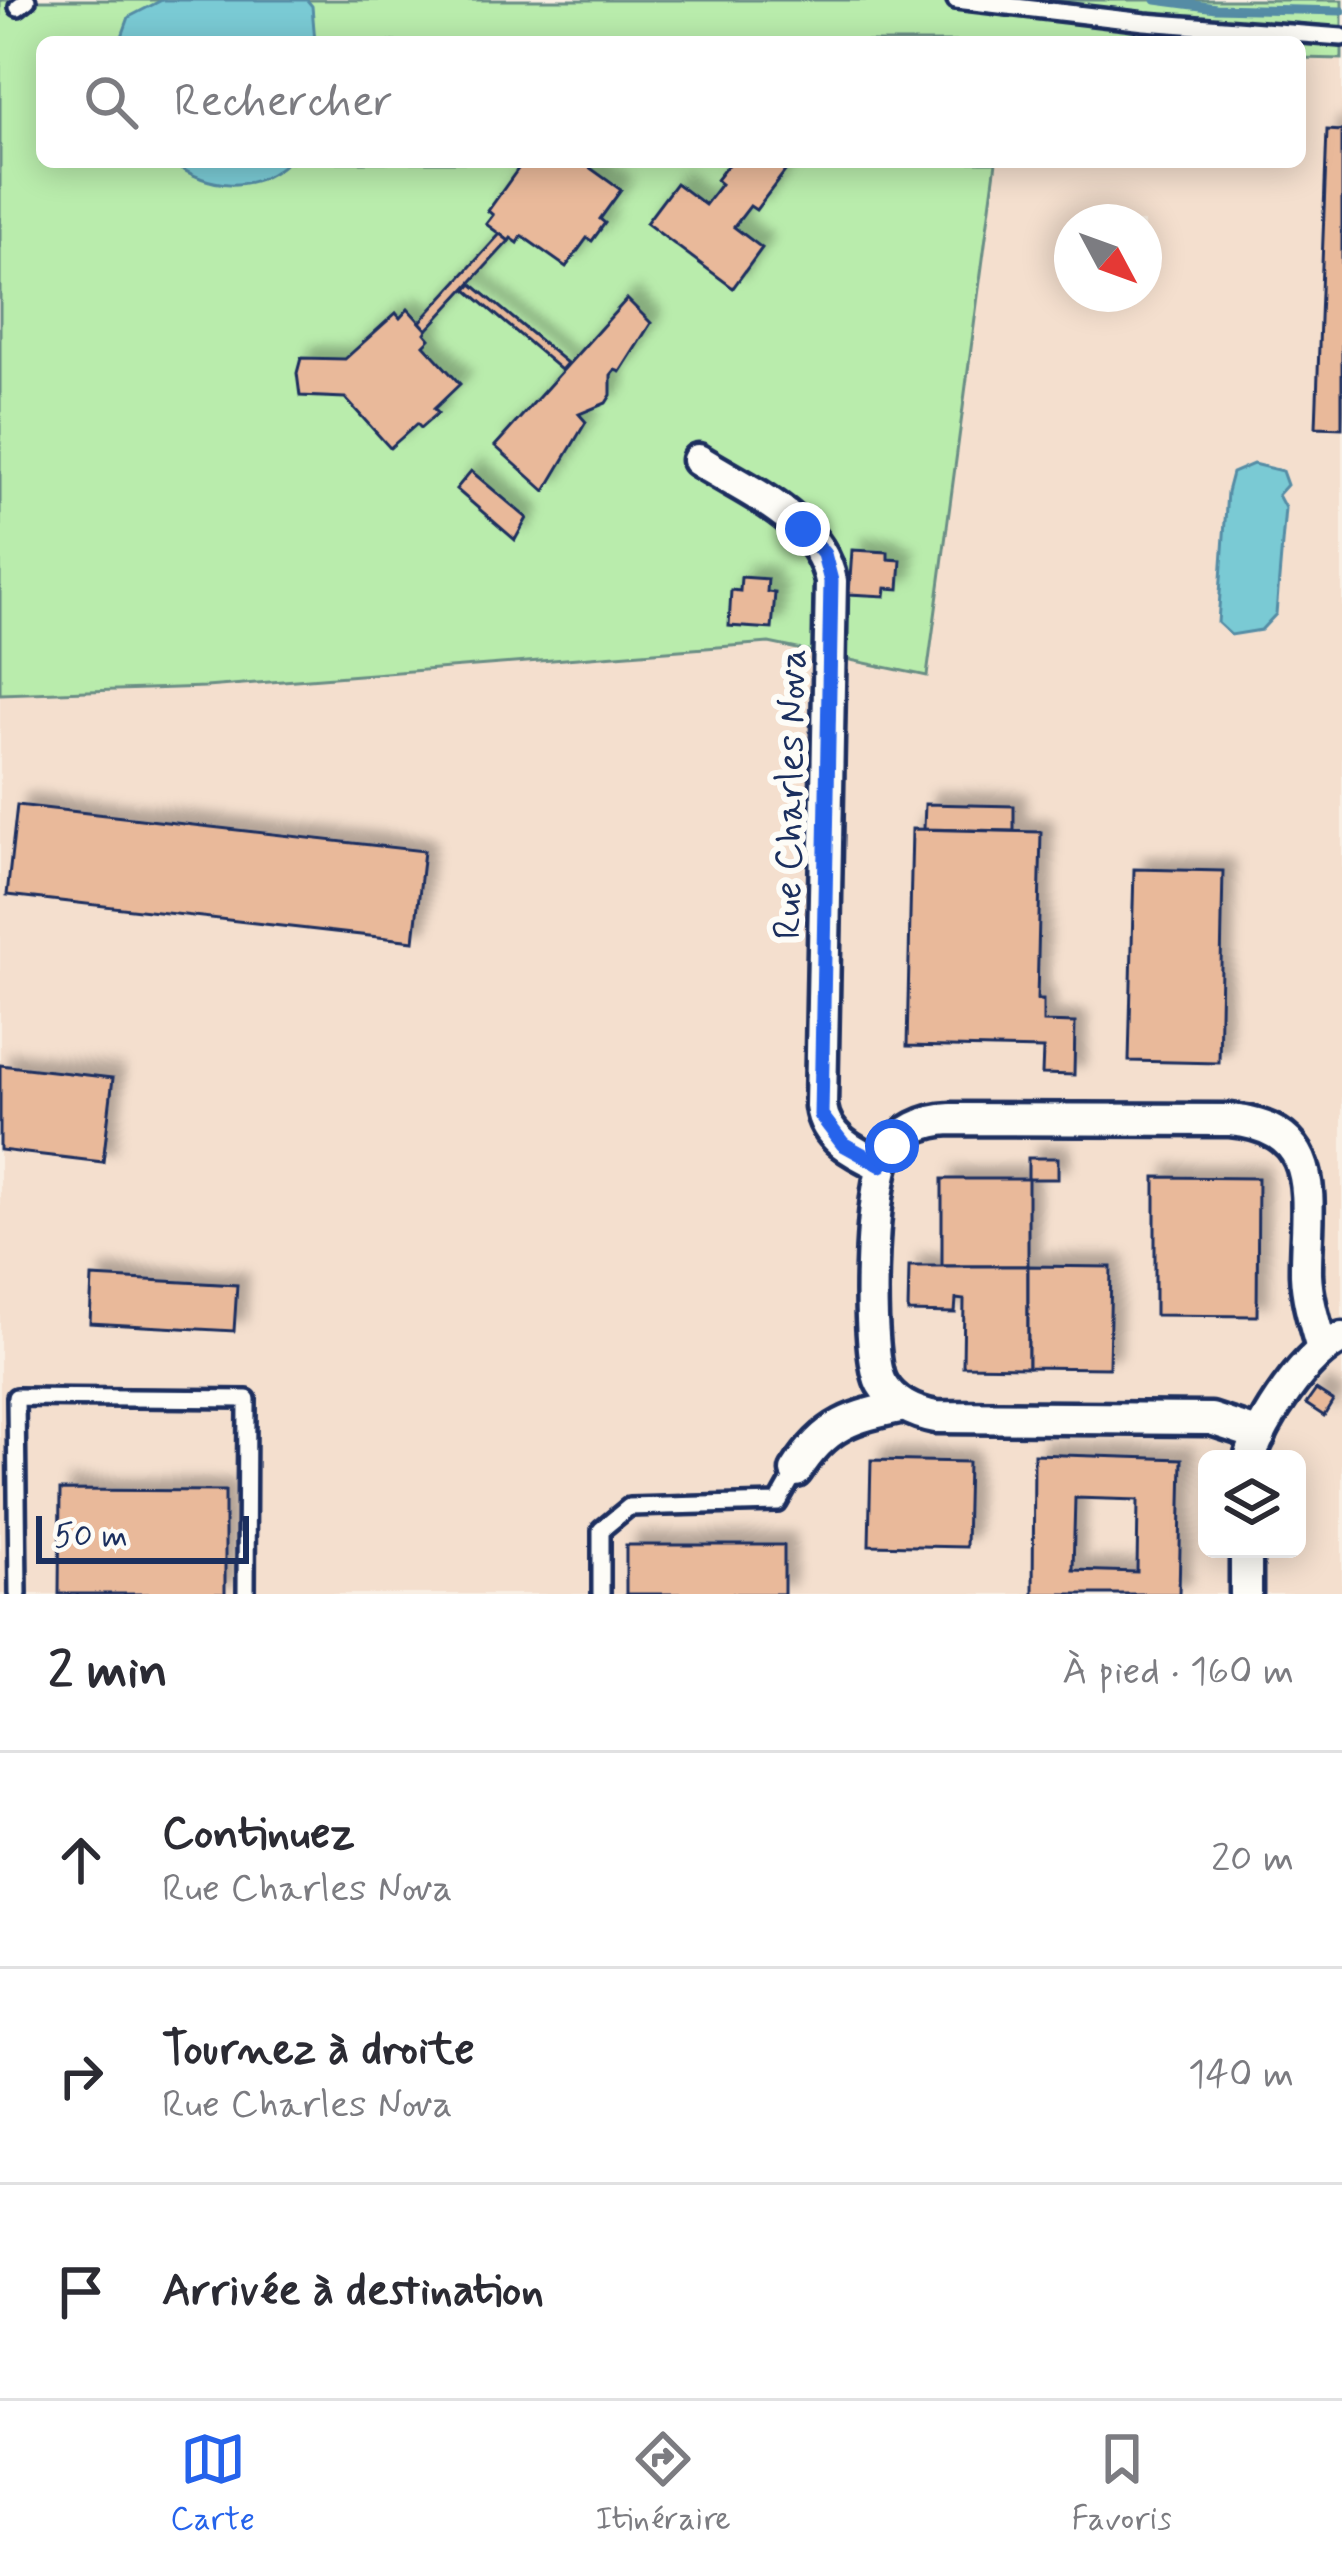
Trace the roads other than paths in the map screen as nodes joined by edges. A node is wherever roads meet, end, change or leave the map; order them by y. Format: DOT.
graph roads {
  1 [pos="956,0"];
  2 [pos="1342,37"];
  3 [pos="698,460"];
  4 [pos="881,1165"];
  5 [pos="1332,1343"];
  6 [pos="904,1406"];
  7 [pos="1255,1447"];
  8 [pos="796,1471"];
  9 [pos="1246,1558"];
  10 [pos="18,1594"];
  11 [pos="246,1594"];
  12 [pos="602,1594"];
  13 [pos="1246,1594"];
  1 -- 2 [label="lane"];
  3 -- 4 [label="street, Rue Charles Nova"];
  4 -- 5 [label="street"];
  4 -- 6 [label="street"];
  5 -- 7 [label="street"];
  6 -- 7 [label="street"];
  6 -- 8 [label="street"];
  8 -- 12 [label="lane"];
  9 -- 13 [label="street"];
  10 -- 11 [label="lane"];
}
